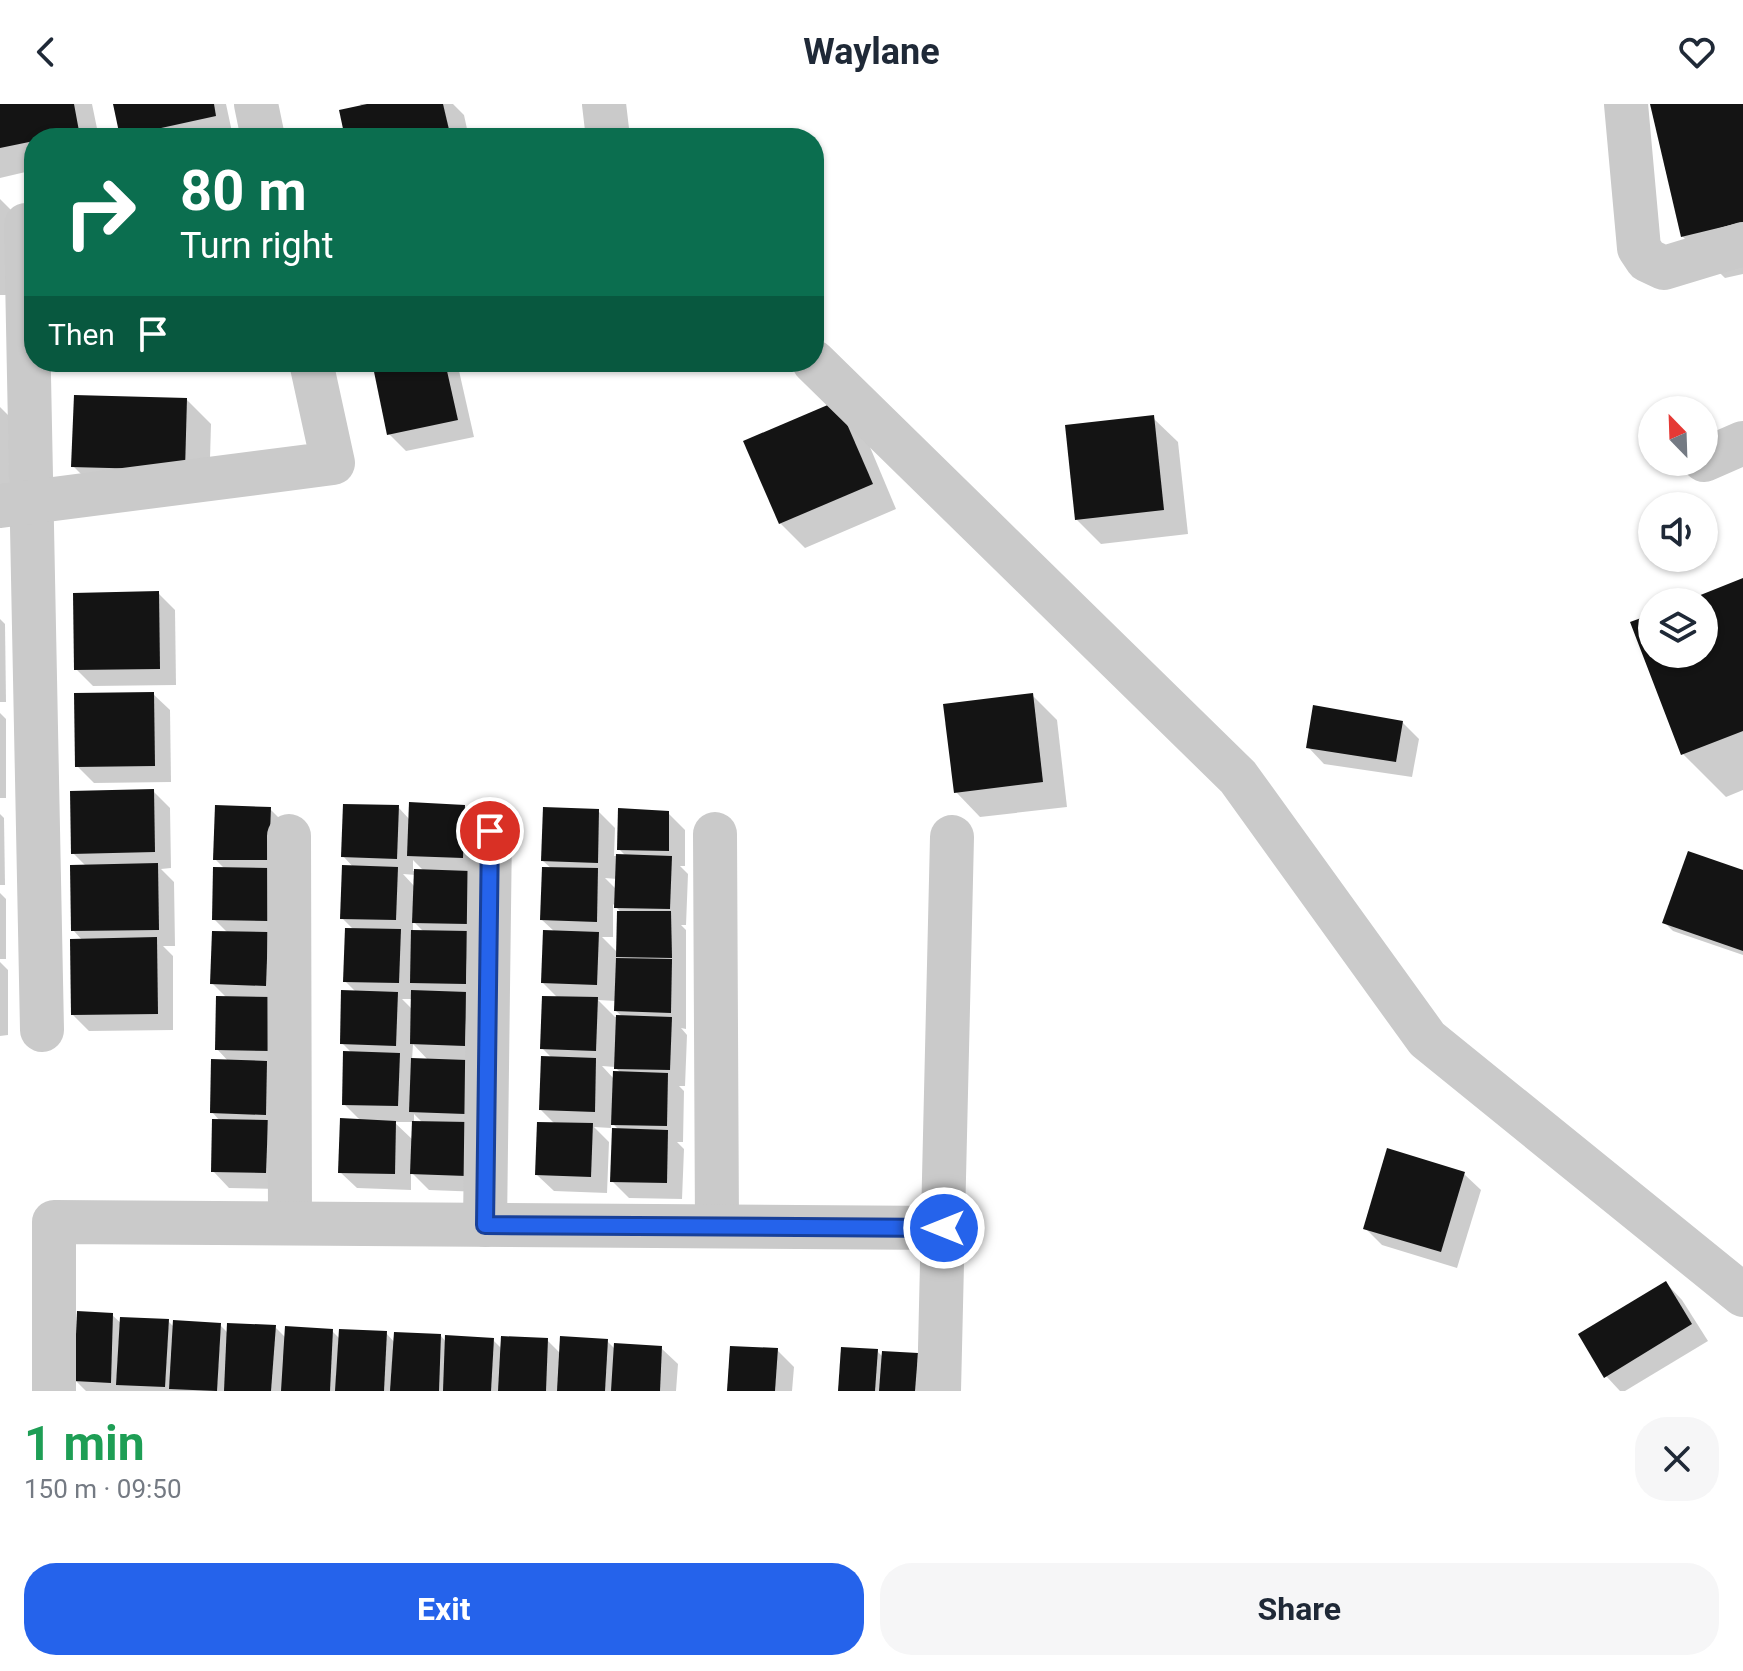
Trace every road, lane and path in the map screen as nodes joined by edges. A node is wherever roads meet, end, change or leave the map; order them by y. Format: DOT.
graph roads {
  1 [pos="256,104"];
  2 [pos="604,104"];
  3 [pos="1626,104"];
  4 [pos="261,128"];
  5 [pos="607,128"];
  6 [pos="1743,244"];
  7 [pos="24,281"];
  8 [pos="313,372"];
  9 [pos="824,372"];
  10 [pos="1743,443"];
  11 [pos="1718,454"];
  12 [pos="16,505"];
  13 [pos="490,831"];
  14 [pos="715,834"];
  15 [pos="289,836"];
  16 [pos="952,837"];
  17 [pos="42,1030"];
  18 [pos="290,1223"];
  19 [pos="485,1225"];
  20 [pos="717,1226"];
  21 [pos="944,1228"];
  22 [pos="1743,1295"];
  23 [pos="54,1391"];
  24 [pos="939,1391"];
  1 -- 4 [label="street"];
  2 -- 5 [label="street"];
  3 -- 6 [label="street"];
  7 -- 12 [label="street"];
  8 -- 12 [label="street"];
  9 -- 22 [label="street"];
  10 -- 11 [label="street"];
  12 -- 17 [label="street"];
  13 -- 19 [label="street"];
  14 -- 20 [label="street"];
  15 -- 18 [label="street"];
  16 -- 21 [label="street"];
  18 -- 19 [label="street"];
  18 -- 23 [label="street"];
  19 -- 20 [label="street"];
  20 -- 21 [label="street"];
  21 -- 24 [label="street"];
}
